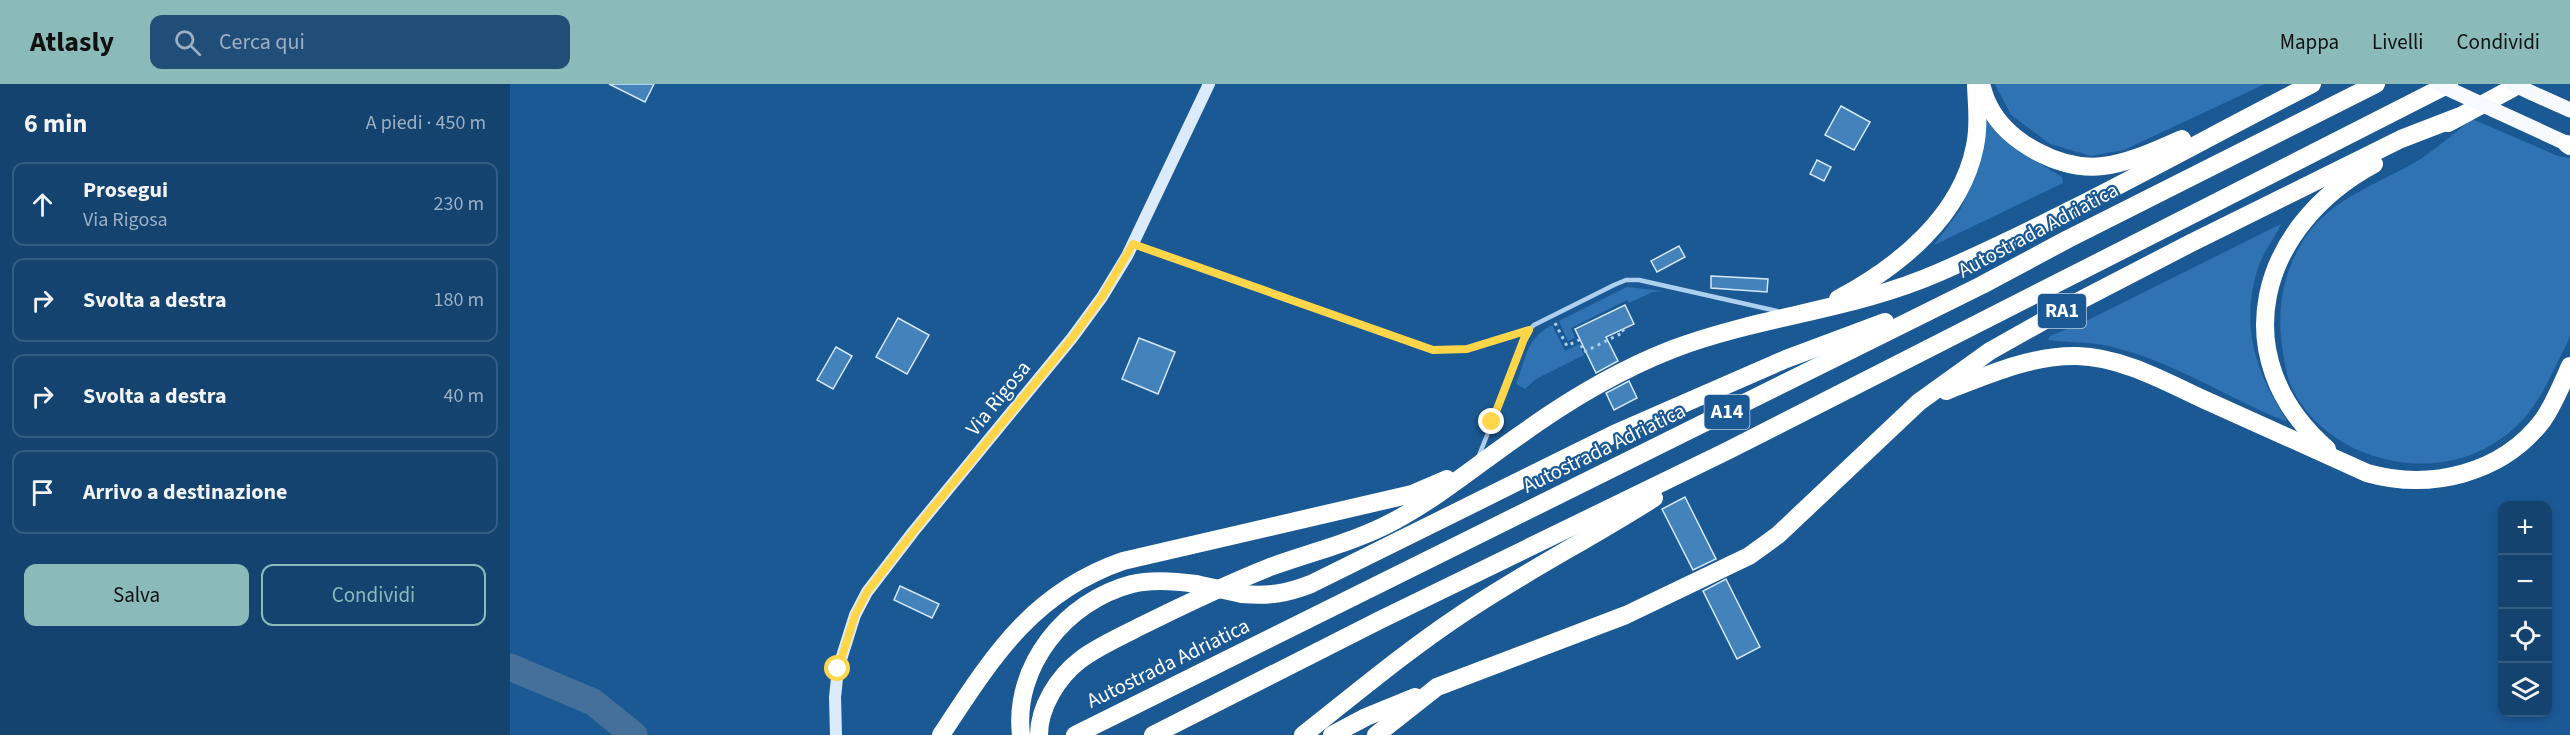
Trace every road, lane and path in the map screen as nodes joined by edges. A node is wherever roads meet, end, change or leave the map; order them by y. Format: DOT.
graph roads {
  1 [pos="1209,84"];
  2 [pos="1978,84"];
  3 [pos="2307,84"];
  4 [pos="2312,84"];
  5 [pos="2376,84"];
  6 [pos="2438,84"];
  7 [pos="2449,84"];
  8 [pos="2513,84"];
  9 [pos="2526,88"];
  10 [pos="2570,110"];
  11 [pos="2458,117"];
  12 [pos="2569,145"];
  13 [pos="1133,244"];
  14 [pos="1982,285"];
  15 [pos="1810,314"];
  16 [pos="1552,316"];
  17 [pos="1622,329"];
  18 [pos="1529,330"];
  19 [pos="2570,366"];
  20 [pos="1919,402"];
  21 [pos="1727,451"];
  22 [pos="2342,462"];
  23 [pos="1474,469"];
  24 [pos="1437,687"];
  25 [pos="836,735"];
  26 [pos="941,735"];
  27 [pos="1021,735"];
  28 [pos="1039,735"];
  29 [pos="1075,735"];
  30 [pos="1153,735"];
  31 [pos="1303,735"];
  32 [pos="1332,735"];
  33 [pos="1376,735"];
  1 -- 13 [label="main road, Via Rigosa"];
  2 -- 3 [label="highway"];
  2 -- 15 [label="highway"];
  4 -- 15 [label="highway"];
  5 -- 14 [label="highway, Autostrada Adriatica / A14"];
  6 -- 12 [label="main road, bridge"];
  7 -- 21 [label="highway, A14"];
  8 -- 9 [label="main road, bridge"];
  9 -- 10 [label="main road"];
  9 -- 11 [label="highway, RA1"];
  11 -- 20 [label="highway, RA1"];
  11 -- 22 [label="highway"];
  13 -- 18 [label="lane"];
  13 -- 25 [label="main road, Via Rigosa"];
  14 -- 27 [label="highway, bridge"];
  14 -- 29 [label="highway, Autostrada Adriatica / A14"];
  15 -- 16 [label="lane"];
  15 -- 23 [label="highway"];
  16 -- 17 [label="path"];
  16 -- 18 [label="lane"];
  18 -- 23 [label="lane"];
  19 -- 22 [label="highway"];
  20 -- 22 [label="highway"];
  20 -- 24 [label="highway, RA1"];
  21 -- 30 [label="highway, A14"];
  21 -- 31 [label="highway"];
  23 -- 26 [label="highway"];
  23 -- 28 [label="highway"];
  24 -- 32 [label="highway"];
  24 -- 33 [label="highway"];
}
